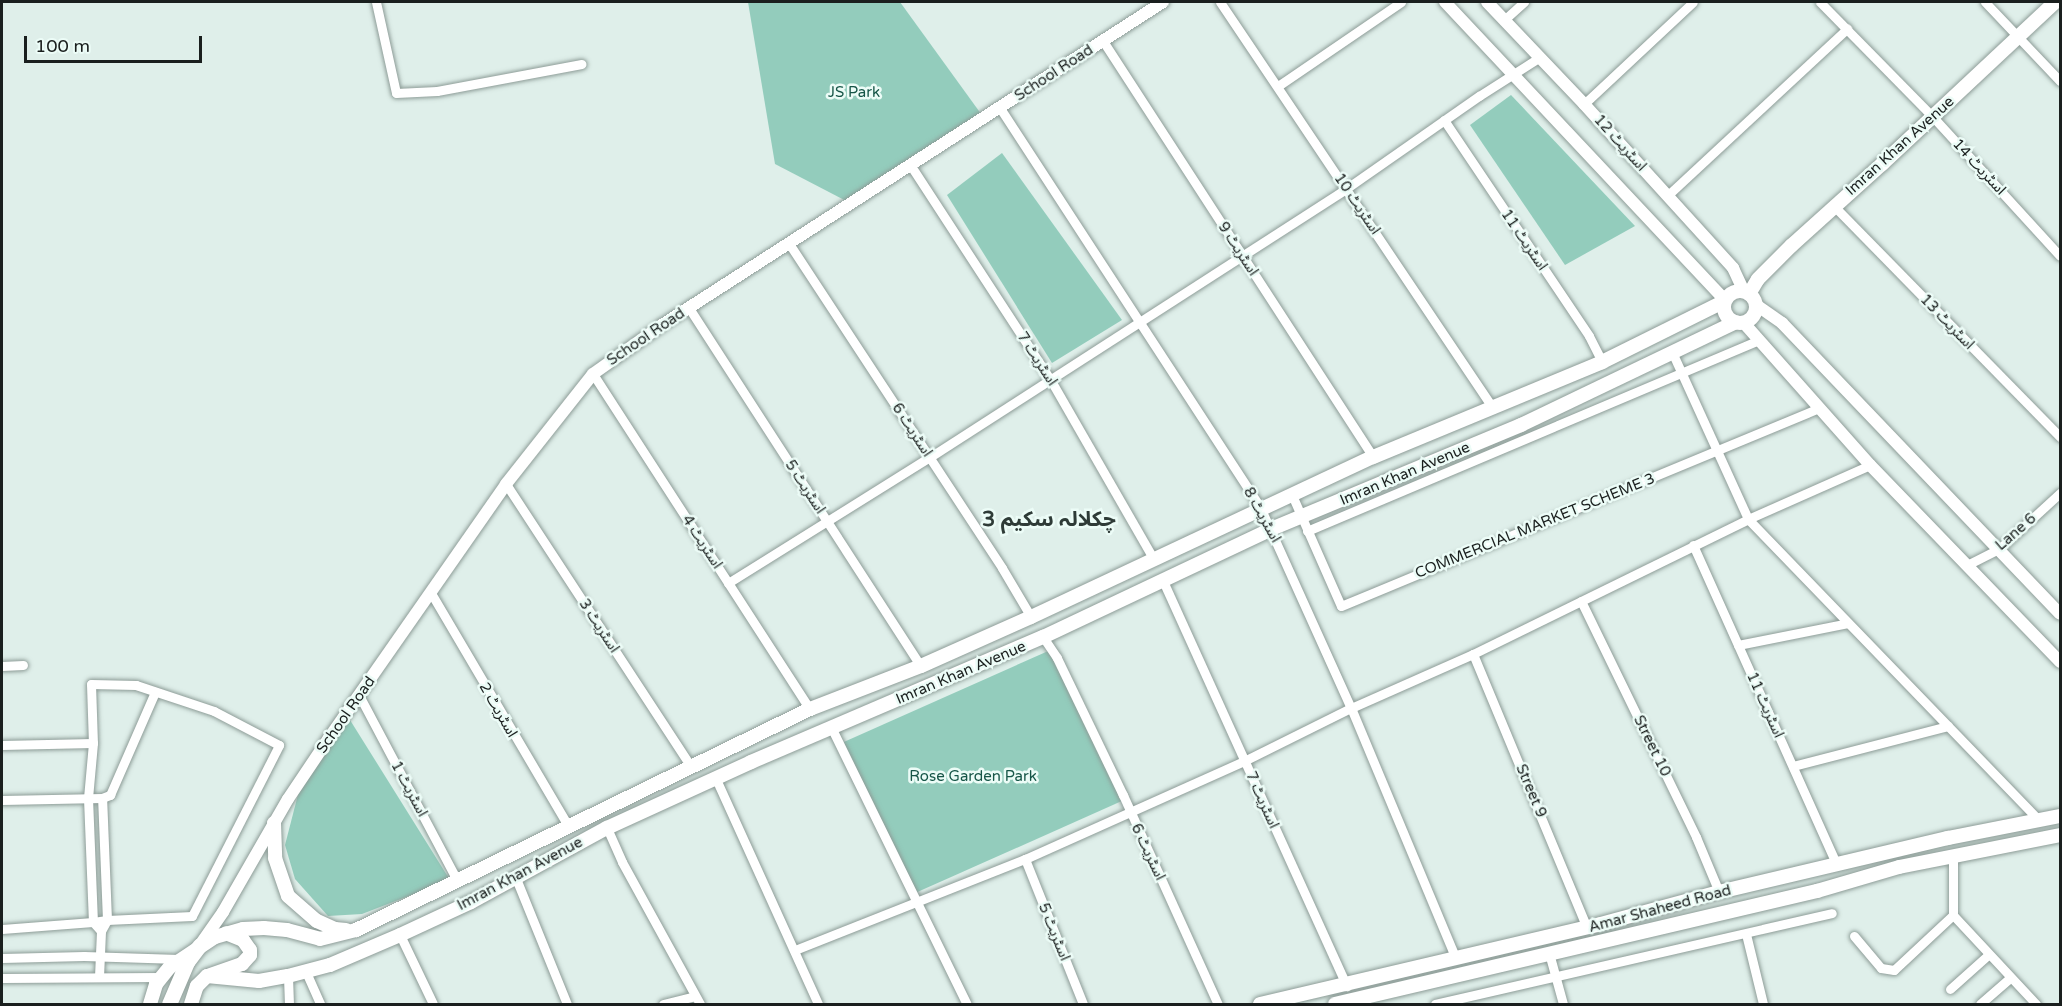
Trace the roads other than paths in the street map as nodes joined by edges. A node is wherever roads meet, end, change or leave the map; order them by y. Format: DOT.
graph roads {
  1 [pos="376,2"];
  2 [pos="1163,2"];
  3 [pos="1220,2"];
  4 [pos="1401,2"];
  5 [pos="1445,2"];
  6 [pos="1487,2"];
  7 [pos="1524,2"];
  8 [pos="1693,2"];
  9 [pos="1820,2"];
  10 [pos="1985,2"];
  11 [pos="2055,2"];
  12 [pos="1504,20"];
  13 [pos="1847,29"];
  14 [pos="2019,37"];
  15 [pos="1103,41"];
  16 [pos="1540,57"];
  17 [pos="581,64"];
  18 [pos="1513,75"];
  19 [pos="2061,81"];
  20 [pos="1278,86"];
  21 [pos="1584,104"];
  22 [pos="1000,108"];
  23 [pos="1933,117"];
  24 [pos="1444,120"];
  25 [pos="911,166"];
  26 [pos="1347,188"];
  27 [pos="1667,196"];
  28 [pos="1834,206"];
  29 [pos="790,245"];
  30 [pos="1242,256"];
  31 [pos="2061,256"];
  32 [pos="1749,296"];
  33 [pos="1725,301"];
  34 [pos="689,309"];
  35 [pos="1139,322"];
  36 [pos="1739,322"];
  37 [pos="1759,340"];
  38 [pos="1672,352"];
  39 [pos="1602,362"];
  40 [pos="593,374"];
  41 [pos="1682,374"];
  42 [pos="1050,379"];
  43 [pos="1493,408"];
  44 [pos="1819,408"];
  45 [pos="2061,437"];
  46 [pos="1717,451"];
  47 [pos="930,457"];
  48 [pos="1373,457"];
  49 [pos="1870,465"];
  50 [pos="506,484"];
  51 [pos="2061,493"];
  52 [pos="1292,495"];
  53 [pos="1261,509"];
  54 [pos="1301,517"];
  55 [pos="1748,519"];
  56 [pos="828,522"];
  57 [pos="1271,529"];
  58 [pos="1307,531"];
  59 [pos="1693,545"];
  60 [pos="1999,549"];
  61 [pos="1153,558"];
  62 [pos="1967,565"];
  63 [pos="1163,581"];
  64 [pos="728,583"];
  65 [pos="431,592"];
  66 [pos="1581,601"];
  67 [pos="2061,614"];
  68 [pos="1030,617"];
  69 [pos="1848,623"];
  70 [pos="1043,638"];
  71 [pos="1738,645"];
  72 [pos="1473,654"];
  73 [pos="2061,662"];
  74 [pos="23,664"];
  75 [pos="2,666"];
  76 [pos="921,666"];
  77 [pos="155,692"];
  78 [pos="360,697"];
  79 [pos="1352,708"];
  80 [pos="810,709"];
  81 [pos="1948,726"];
  82 [pos="832,729"];
  83 [pos="93,743"];
  84 [pos="2,745"];
  85 [pos="1244,760"];
  86 [pos="1792,766"];
  87 [pos="691,767"];
  88 [pos="716,779"];
  89 [pos="88,798"];
  90 [pos="102,798"];
  91 [pos="2,800"];
  92 [pos="1129,811"];
  93 [pos="2061,816"];
  94 [pos="2038,819"];
  95 [pos="273,823"];
  96 [pos="568,826"];
  97 [pos="607,828"];
  98 [pos="2061,835"];
  99 [pos="1952,837"];
  100 [pos="1953,856"];
  101 [pos="1025,859"];
  102 [pos="1837,866"];
  103 [pos="515,876"];
  104 [pos="458,882"];
  105 [pos="1719,892"];
  106 [pos="918,903"];
  107 [pos="1832,913"];
  108 [pos="1953,915"];
  109 [pos="107,920"];
  110 [pos="93,922"];
  111 [pos="1587,928"];
  112 [pos="2,929"];
  113 [pos="356,930"];
  114 [pos="101,931"];
  115 [pos="226,933"];
  116 [pos="1746,934"];
  117 [pos="400,935"];
  118 [pos="1854,936"];
  119 [pos="200,945"];
  120 [pos="795,950"];
  121 [pos="1549,953"];
  122 [pos="1988,955"];
  123 [pos="99,956"];
  124 [pos="2,958"];
  125 [pos="179,959"];
  126 [pos="1456,959"];
  127 [pos="306,972"];
  128 [pos="1462,974"];
  129 [pos="207,976"];
  130 [pos="288,976"];
  131 [pos="1555,976"];
  132 [pos="99,977"];
  133 [pos="161,977"];
  134 [pos="2,978"];
  135 [pos="2010,978"];
  136 [pos="1347,986"];
  137 [pos="1950,989"];
  138 [pos="697,1000"];
  139 [pos="192,1003"];
  140 [pos="150,1005"];
  141 [pos="169,1005"];
  142 [pos="289,1005"];
  143 [pos="320,1005"];
  144 [pos="433,1005"];
  145 [pos="567,1005"];
  146 [pos="663,1005"];
  147 [pos="818,1005"];
  148 [pos="967,1005"];
  149 [pos="1083,1005"];
  150 [pos="1218,1005"];
  151 [pos="1260,1005"];
  152 [pos="1335,1005"];
  153 [pos="1435,1005"];
  154 [pos="1563,1005"];
  155 [pos="1763,1005"];
  156 [pos="1980,1005"];
  157 [pos="2036,1005"];
  1 -- 17 [label="street"];
  2 -- 15 [label="street, School Road"];
  3 -- 20 [label="street, اسٹریٹ 10"];
  4 -- 20 [label="street"];
  5 -- 18 [label="street"];
  6 -- 12 [label="street, اسٹریٹ 12"];
  7 -- 12 [label="street"];
  8 -- 21 [label="street"];
  9 -- 13 [label="street, اسٹریٹ 14"];
  10 -- 14 [label="street"];
  11 -- 14 [label="main road, Imran Khan Avenue"];
  12 -- 16 [label="street, اسٹریٹ 12"];
  13 -- 23 [label="street, اسٹریٹ 14"];
  13 -- 27 [label="street"];
  14 -- 19 [label="street"];
  14 -- 23 [label="main road, Imran Khan Avenue"];
  15 -- 22 [label="street, School Road"];
  15 -- 30 [label="street, اسٹریٹ 9"];
  16 -- 18 [label="street"];
  16 -- 21 [label="street, اسٹریٹ 12"];
  18 -- 24 [label="street"];
  18 -- 33 [label="street"];
  20 -- 26 [label="street, اسٹریٹ 10"];
  21 -- 27 [label="street, اسٹریٹ 12"];
  22 -- 25 [label="street, School Road"];
  22 -- 35 [label="street, اسٹریٹ 8"];
  23 -- 28 [label="main road, Imran Khan Avenue"];
  23 -- 31 [label="street, اسٹریٹ 14"];
  24 -- 26 [label="street"];
  24 -- 39 [label="street, اسٹریٹ 11"];
  25 -- 29 [label="street, School Road"];
  25 -- 42 [label="street, اسٹریٹ 7"];
  26 -- 30 [label="street"];
  26 -- 43 [label="street, اسٹریٹ 10"];
  27 -- 32 [label="street, اسٹریٹ 12"];
  28 -- 32 [label="main road, Imran Khan Avenue"];
  28 -- 45 [label="street, اسٹریٹ 13"];
  29 -- 34 [label="street, School Road"];
  29 -- 47 [label="street, اسٹریٹ 6"];
  30 -- 35 [label="street"];
  30 -- 48 [label="street, اسٹریٹ 9"];
  32 -- 33 [label="main road"];
  32 -- 36 [label="main road"];
  32 -- 60 [label="street"];
  33 -- 36 [label="main road"];
  33 -- 39 [label="main road, Imran Khan Avenue"];
  34 -- 40 [label="street, School Road"];
  34 -- 56 [label="street, اسٹریٹ 5"];
  35 -- 42 [label="street"];
  35 -- 53 [label="street, اسٹریٹ 8"];
  36 -- 37 [label="street"];
  36 -- 38 [label="main road, Imran Khan Avenue"];
  37 -- 41 [label="street"];
  37 -- 44 [label="street"];
  38 -- 41 [label="street"];
  38 -- 54 [label="main road, Imran Khan Avenue"];
  39 -- 43 [label="main road, Imran Khan Avenue"];
  40 -- 50 [label="street, School Road"];
  40 -- 64 [label="street, اسٹریٹ 4"];
  41 -- 46 [label="street"];
  41 -- 58 [label="street"];
  42 -- 47 [label="street"];
  42 -- 61 [label="street, اسٹریٹ 7"];
  43 -- 48 [label="main road, Imran Khan Avenue"];
  44 -- 46 [label="street, COMMERCIAL MARKET SCHEME 3"];
  44 -- 49 [label="street"];
  46 -- 55 [label="street"];
  46 -- 58 [label="street, COMMERCIAL MARKET SCHEME 3"];
  47 -- 56 [label="street"];
  47 -- 68 [label="street, اسٹریٹ 6"];
  48 -- 52 [label="main road, Imran Khan Avenue"];
  49 -- 55 [label="street"];
  49 -- 62 [label="street"];
  50 -- 65 [label="street, School Road"];
  50 -- 87 [label="street, اسٹریٹ 3"];
  51 -- 60 [label="street, Lane 6"];
  52 -- 53 [label="main road, Imran Khan Avenue"];
  52 -- 54 [label="street, COMMERCIAL MARKET SCHEME 3"];
  53 -- 57 [label="street, اسٹریٹ 8"];
  53 -- 61 [label="main road, Imran Khan Avenue"];
  54 -- 57 [label="main road, Imran Khan Avenue"];
  54 -- 58 [label="street, COMMERCIAL MARKET SCHEME 3"];
  55 -- 59 [label="street"];
  55 -- 69 [label="street"];
  56 -- 64 [label="street"];
  56 -- 76 [label="street, اسٹریٹ 5"];
  57 -- 63 [label="main road, Imran Khan Avenue"];
  57 -- 79 [label="street, اسٹریٹ 8"];
  59 -- 66 [label="street"];
  59 -- 71 [label="street, اسٹریٹ 11"];
  60 -- 62 [label="street, Lane 6"];
  60 -- 67 [label="street"];
  61 -- 68 [label="main road, Imran Khan Avenue"];
  62 -- 73 [label="street"];
  63 -- 70 [label="main road, Imran Khan Avenue"];
  63 -- 85 [label="street, اسٹریٹ 7"];
  64 -- 80 [label="street, اسٹریٹ 4"];
  65 -- 78 [label="street, School Road"];
  65 -- 96 [label="street, اسٹریٹ 2"];
  66 -- 72 [label="street"];
  66 -- 105 [label="street, Street 10"];
  68 -- 76 [label="main road, Imran Khan Avenue"];
  69 -- 71 [label="street"];
  69 -- 81 [label="street"];
  70 -- 82 [label="main road, Imran Khan Avenue"];
  70 -- 92 [label="street, اسٹریٹ 6"];
  71 -- 86 [label="street, اسٹریٹ 11"];
  72 -- 79 [label="street"];
  72 -- 111 [label="street, Street 9"];
  74 -- 75 [label="street"];
  76 -- 80 [label="main road, Imran Khan Avenue"];
  77 -- 83 [label="street"];
  77 -- 90 [label="street"];
  77 -- 109 [label="street"];
  78 -- 95 [label="street, School Road"];
  78 -- 104 [label="street, اسٹریٹ 1"];
  79 -- 85 [label="street"];
  79 -- 126 [label="street, اسٹریٹ 8"];
  80 -- 87 [label="main road, Imran Khan Avenue"];
  81 -- 86 [label="street"];
  81 -- 94 [label="street"];
  82 -- 88 [label="main road, Imran Khan Avenue"];
  82 -- 106 [label="street"];
  83 -- 84 [label="street"];
  83 -- 89 [label="street"];
  85 -- 92 [label="street"];
  85 -- 136 [label="street, اسٹریٹ 7"];
  86 -- 102 [label="street, اسٹریٹ 11"];
  87 -- 96 [label="main road, Imran Khan Avenue"];
  88 -- 97 [label="main road, Imran Khan Avenue"];
  88 -- 120 [label="street"];
  89 -- 90 [label="street"];
  89 -- 91 [label="street"];
  89 -- 110 [label="street"];
  90 -- 109 [label="street"];
  92 -- 101 [label="street"];
  92 -- 150 [label="street, اسٹریٹ 6"];
  93 -- 94 [label="main road, Amar Shaheed Road"];
  94 -- 99 [label="main road, Amar Shaheed Road"];
  95 -- 113 [label="main road"];
  95 -- 119 [label="street, School Road"];
  96 -- 104 [label="main road, Imran Khan Avenue"];
  97 -- 103 [label="main road, Imran Khan Avenue"];
  97 -- 138 [label="street"];
  98 -- 100 [label="main road, Amar Shaheed Road"];
  99 -- 100 [label="main road"];
  99 -- 102 [label="main road, Amar Shaheed Road"];
  100 -- 108 [label="street"];
  100 -- 121 [label="main road, Amar Shaheed Road"];
  101 -- 106 [label="street"];
  101 -- 149 [label="street, اسٹریٹ 5"];
  102 -- 105 [label="main road, Amar Shaheed Road"];
  103 -- 117 [label="main road, Imran Khan Avenue"];
  103 -- 145 [label="street"];
  104 -- 113 [label="main road, Imran Khan Avenue"];
  105 -- 111 [label="main road, Amar Shaheed Road"];
  106 -- 120 [label="street"];
  106 -- 148 [label="street"];
  107 -- 116 [label="street"];
  108 -- 118 [label="street"];
  108 -- 122 [label="street"];
  109 -- 110 [label="street"];
  109 -- 114 [label="street"];
  110 -- 112 [label="street"];
  110 -- 114 [label="street"];
  111 -- 126 [label="main road, Amar Shaheed Road"];
  113 -- 115 [label="main road, Imran Khan Avenue"];
  114 -- 123 [label="street"];
  115 -- 119 [label="main road, Imran Khan Avenue"];
  115 -- 129 [label="main road"];
  116 -- 131 [label="street"];
  116 -- 155 [label="street"];
  117 -- 127 [label="main road, Imran Khan Avenue"];
  117 -- 144 [label="street"];
  119 -- 125 [label="main road, Imran Khan Avenue"];
  119 -- 141 [label="main road"];
  120 -- 147 [label="street"];
  121 -- 128 [label="main road, Amar Shaheed Road"];
  121 -- 131 [label="street"];
  122 -- 135 [label="street"];
  122 -- 137 [label="street"];
  123 -- 124 [label="street"];
  123 -- 125 [label="street"];
  123 -- 132 [label="street"];
  125 -- 133 [label="main road, Imran Khan Avenue"];
  126 -- 128 [label="main road"];
  126 -- 136 [label="main road, Amar Shaheed Road"];
  127 -- 130 [label="main road, Imran Khan Avenue"];
  127 -- 143 [label="street"];
  128 -- 152 [label="main road, Amar Shaheed Road"];
  129 -- 130 [label="main road, Imran Khan Avenue"];
  129 -- 139 [label="main road"];
  130 -- 142 [label="street"];
  131 -- 153 [label="street"];
  131 -- 154 [label="street"];
  132 -- 133 [label="street"];
  132 -- 134 [label="street"];
  133 -- 140 [label="main road"];
  135 -- 156 [label="street"];
  135 -- 157 [label="street"];
  136 -- 151 [label="main road, Amar Shaheed Road"];
  138 -- 146 [label="street"];
}
